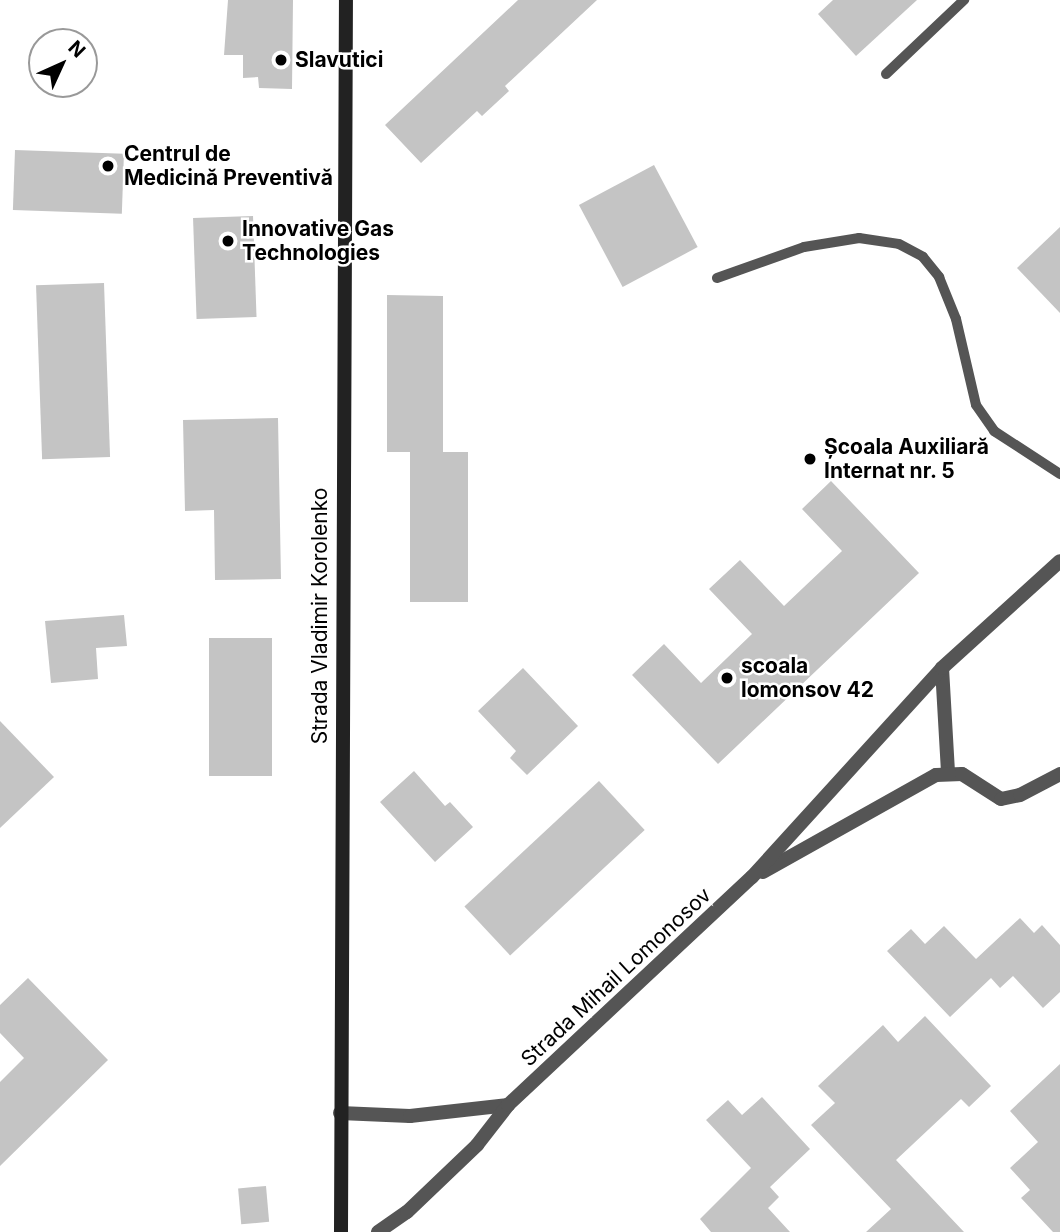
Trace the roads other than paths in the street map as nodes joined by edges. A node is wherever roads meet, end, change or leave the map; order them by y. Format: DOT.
graph roads {
  1 [pos="346,0"];
  2 [pos="964,0"];
  3 [pos="887,74"];
  4 [pos="717,278"];
  5 [pos="1060,474"];
  6 [pos="1060,561"];
  7 [pos="942,668"];
  8 [pos="948,771"];
  9 [pos="1060,774"];
  10 [pos="752,877"];
  11 [pos="508,1105"];
  12 [pos="340,1113"];
  13 [pos="341,1232"];
  14 [pos="378,1232"];
  1 -- 12 [label="main road, Strada Vladimir Korolenko"];
  2 -- 3 [label="lane"];
  4 -- 5 [label="lane"];
  6 -- 7 [label="street, Strada Mihail Lomonosov"];
  7 -- 8 [label="street"];
  7 -- 10 [label="street, Strada Mihail Lomonosov"];
  8 -- 9 [label="street"];
  8 -- 10 [label="street, Strada Mihail Lomonosov"];
  10 -- 11 [label="street, Strada Mihail Lomonosov"];
  11 -- 12 [label="street"];
  11 -- 14 [label="street, Strada Mihail Lomonosov"];
  12 -- 13 [label="main road, Strada Vladimir Korolenko"];
}
